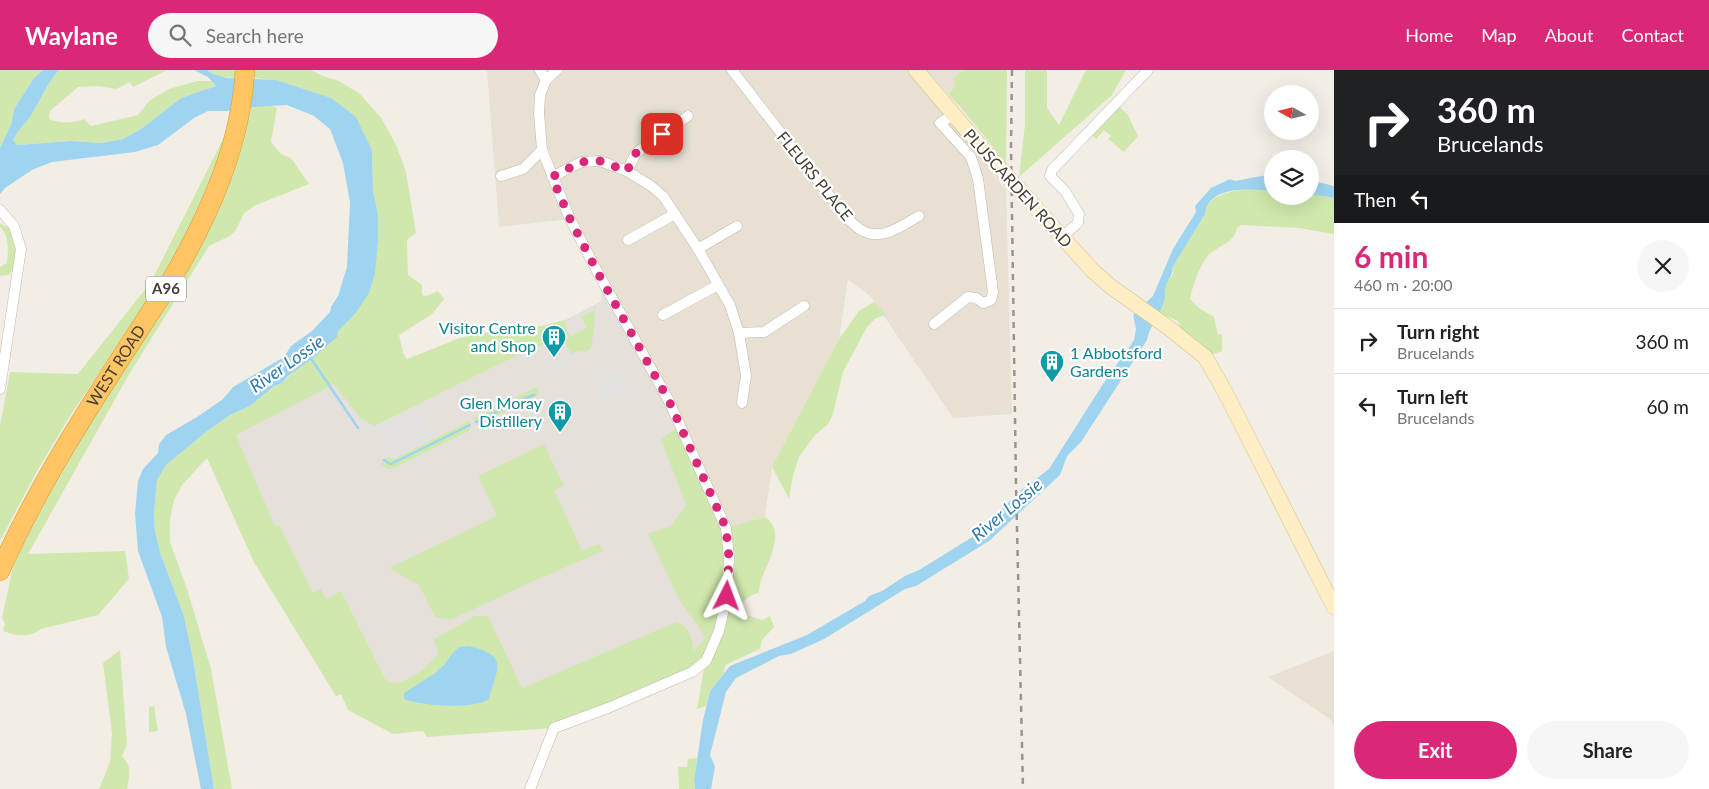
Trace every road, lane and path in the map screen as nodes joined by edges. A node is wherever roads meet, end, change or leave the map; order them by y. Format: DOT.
graph roads {
  1 [pos="540,70"];
  2 [pos="557,70"];
  3 [pos="732,70"];
  4 [pos="916,70"];
  5 [pos="1148,70"];
  6 [pos="245,72"];
  7 [pos="546,80"];
  8 [pos="688,116"];
  9 [pos="953,116"];
  10 [pos="542,150"];
  11 [pos="627,171"];
  12 [pos="501,176"];
  13 [pos="552,177"];
  14 [pos="0,210"];
  15 [pos="675,214"];
  16 [pos="920,216"];
  17 [pos="736,226"];
  18 [pos="1062,238"];
  19 [pos="628,240"];
  20 [pos="698,250"];
  21 [pos="718,285"];
  22 [pos="804,306"];
  23 [pos="663,315"];
  24 [pos="934,324"];
  25 [pos="739,333"];
  26 [pos="0,389"];
  27 [pos="742,403"];
  28 [pos="0,571"];
  29 [pos="1334,607"];
  30 [pos="530,789"];
  1 -- 7 [label="street"];
  2 -- 7 [label="street"];
  3 -- 16 [label="street, FLEURS PLACE"];
  4 -- 9 [label="main road, PLUSCARDEN ROAD"];
  5 -- 18 [label="street"];
  6 -- 28 [label="highway, WEST ROAD / A96"];
  7 -- 10 [label="street"];
  8 -- 11 [label="street"];
  9 -- 18 [label="main road, PLUSCARDEN ROAD, bridge"];
  9 -- 24 [label="street"];
  10 -- 12 [label="street"];
  10 -- 13 [label="street"];
  11 -- 13 [label="street"];
  11 -- 15 [label="street"];
  13 -- 30 [label="street"];
  14 -- 26 [label="street"];
  15 -- 19 [label="street"];
  15 -- 20 [label="street"];
  17 -- 20 [label="street"];
  18 -- 29 [label="main road, PLUSCARDEN ROAD"];
  20 -- 21 [label="street"];
  21 -- 23 [label="street"];
  21 -- 25 [label="street"];
  22 -- 25 [label="street"];
  25 -- 27 [label="street"];
}
